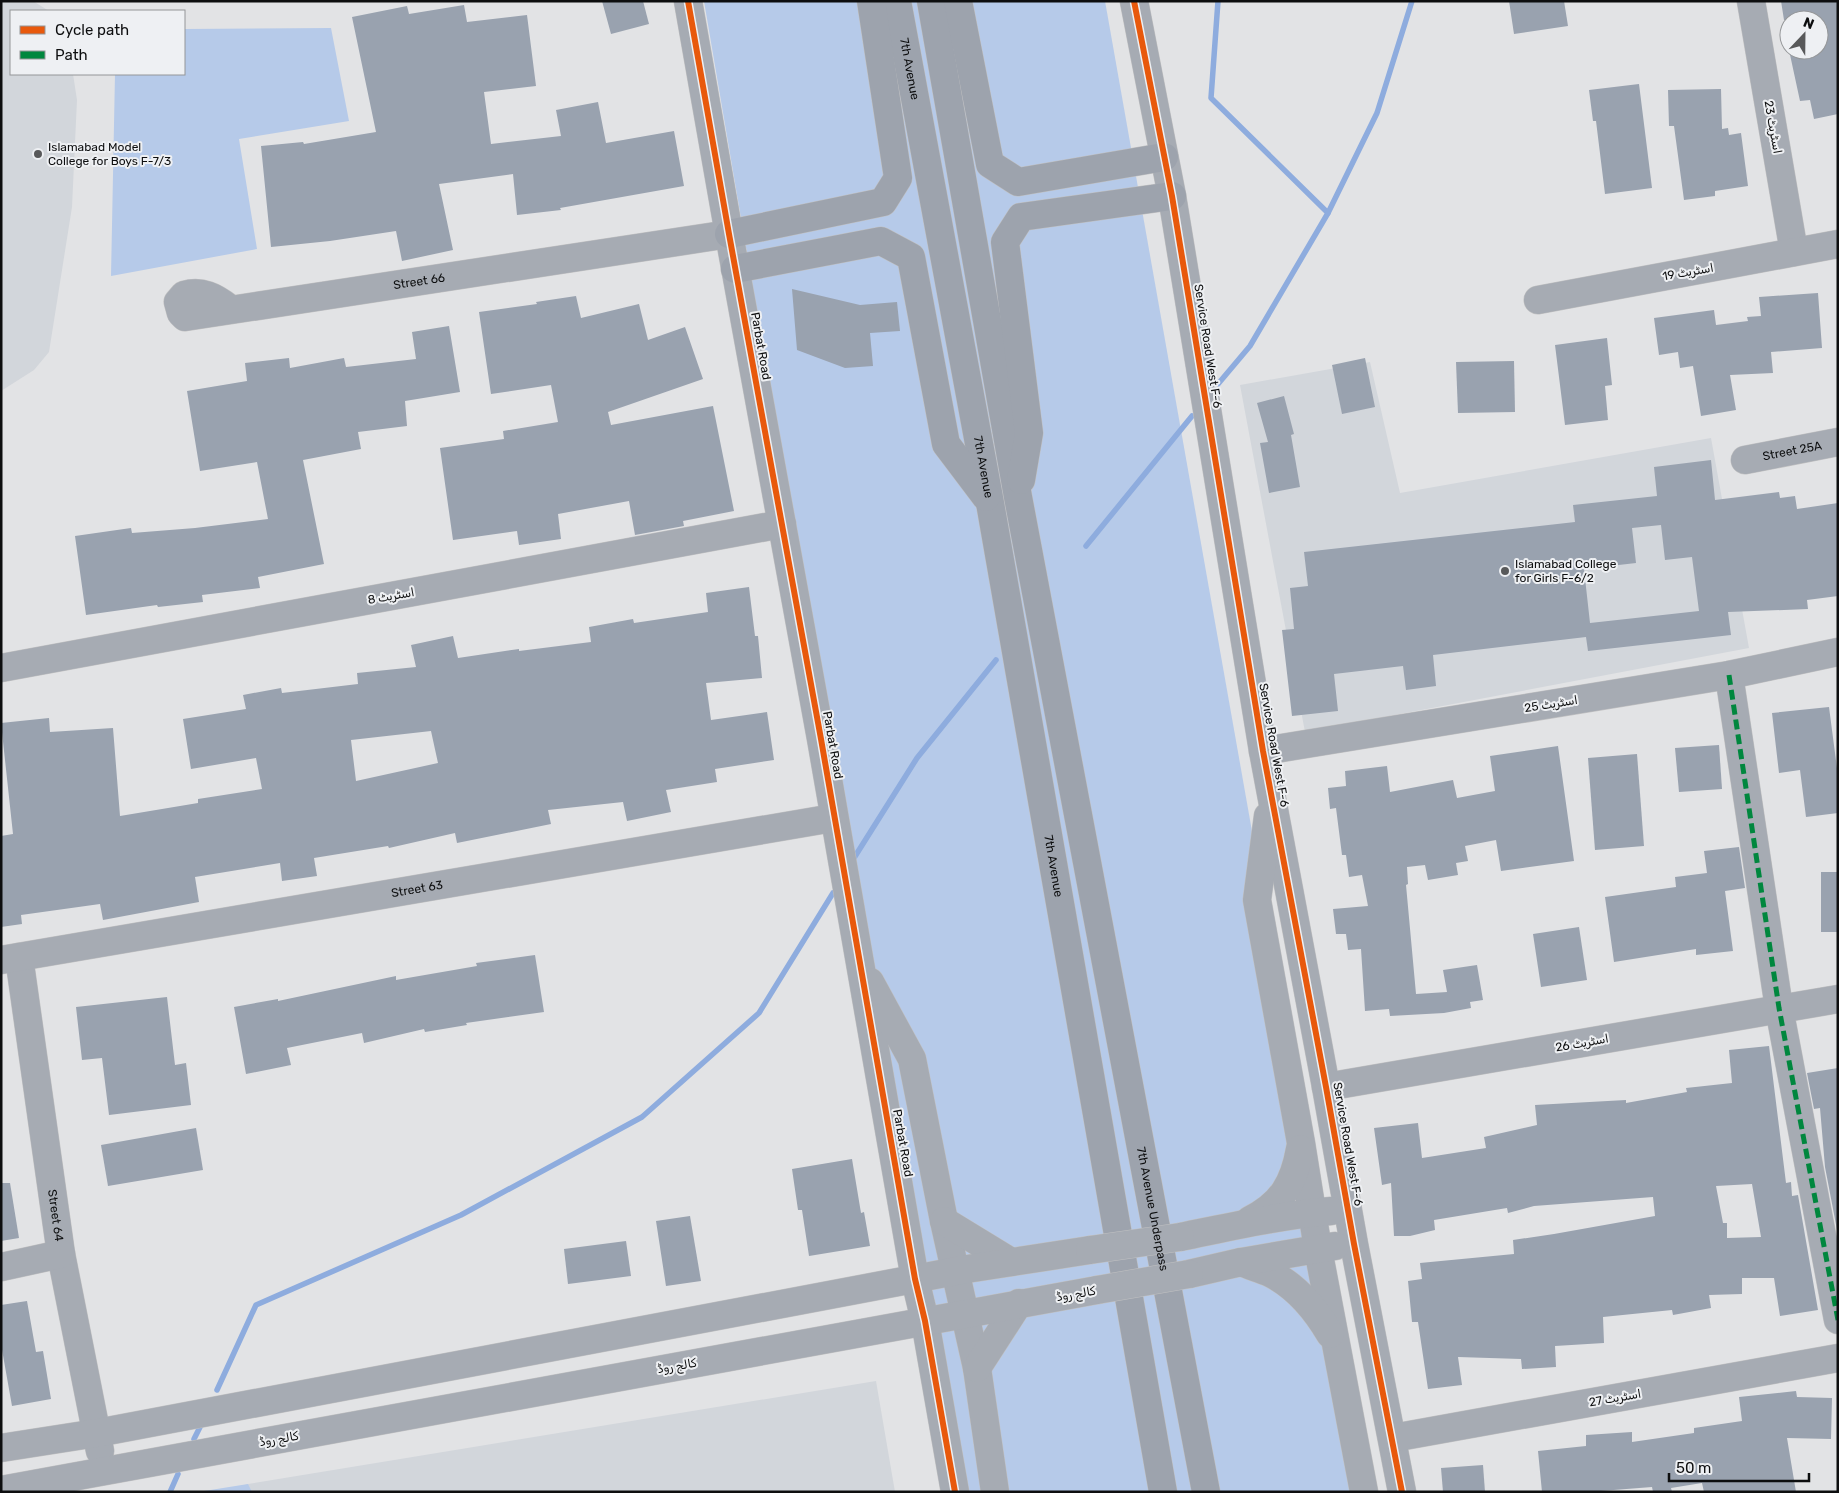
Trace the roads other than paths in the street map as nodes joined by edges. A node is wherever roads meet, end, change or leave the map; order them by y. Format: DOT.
graph roads {
  1 [pos="688,1"];
  2 [pos="871,1"];
  3 [pos="897,1"];
  4 [pos="931,1"];
  5 [pos="958,1"];
  6 [pos="1134,1"];
  7 [pos="1751,1"];
  8 [pos="1164,157"];
  9 [pos="1172,196"];
  10 [pos="729,234"];
  11 [pos="1838,244"];
  12 [pos="1794,252"];
  13 [pos="735,269"];
  14 [pos="1538,300"];
  15 [pos="229,308"];
  16 [pos="1838,442"];
  17 [pos="1745,460"];
  18 [pos="1018,497"];
  19 [pos="990,503"];
  20 [pos="782,524"];
  21 [pos="1838,652"];
  22 [pos="1,668"];
  23 [pos="1729,675"];
  24 [pos="1263,750"];
  25 [pos="1271,792"];
  26 [pos="834,818"];
  27 [pos="10,958"];
  28 [pos="859,961"];
  29 [pos="1838,999"];
  30 [pos="1779,1008"];
  31 [pos="1326,1087"];
  32 [pos="1301,1143"];
  33 [pos="1349,1210"];
  34 [pos="1312,1212"];
  35 [pos="944,1221"];
  36 [pos="1239,1225"];
  37 [pos="1354,1244"];
  38 [pos="1318,1249"];
  39 [pos="61,1254"];
  40 [pos="1011,1262"];
  41 [pos="1240,1262"];
  42 [pos="1,1267"];
  43 [pos="956,1271"];
  44 [pos="915,1279"];
  45 [pos="1018,1304"];
  46 [pos="965,1313"];
  47 [pos="1838,1320"];
  48 [pos="925,1321"];
  49 [pos="1335,1344"];
  50 [pos="1838,1358"];
  51 [pos="977,1368"];
  52 [pos="97,1433"];
  53 [pos="1393,1438"];
  54 [pos="1,1448"];
  55 [pos="104,1472"];
  56 [pos="1,1490"];
  57 [pos="955,1492"];
  58 [pos="995,1492"];
  59 [pos="1163,1492"];
  60 [pos="1206,1492"];
  61 [pos="1364,1492"];
  62 [pos="1402,1492"];
  1 -- 10 [label="street, Parbat Road"];
  2 -- 10 [label="main road"];
  3 -- 19 [label="main road, 7th Avenue"];
  4 -- 18 [label="main road"];
  5 -- 8 [label="main road"];
  6 -- 8 [label="street, Service Road West F-6"];
  7 -- 12 [label="street, اسٹریٹ 23"];
  8 -- 9 [label="street, Service Road West F-6"];
  9 -- 18 [label="main road"];
  9 -- 24 [label="street, Service Road West F-6"];
  10 -- 13 [label="street, Parbat Road"];
  10 -- 15 [label="street, Street 66"];
  11 -- 12 [label="street, اسٹریٹ 19"];
  12 -- 14 [label="street, اسٹریٹ 19"];
  13 -- 19 [label="main road"];
  13 -- 20 [label="street, Parbat Road"];
  16 -- 17 [label="street, Street 25A"];
  18 -- 60 [label="main road, 7th Avenue Underpass"];
  19 -- 59 [label="main road, 7th Avenue"];
  20 -- 22 [label="street, اسٹریٹ 8"];
  20 -- 26 [label="street, Parbat Road"];
  21 -- 23 [label="street, اسٹریٹ 25"];
  23 -- 24 [label="street, اسٹریٹ 25"];
  23 -- 30 [label="street"];
  24 -- 25 [label="street, Service Road West F-6"];
  25 -- 31 [label="street, Service Road West F-6"];
  25 -- 32 [label="street, Service Road West F-6"];
  26 -- 27 [label="street, Street 63"];
  26 -- 28 [label="street, Parbat Road"];
  27 -- 39 [label="street, Street 64"];
  28 -- 35 [label="street, Parbat Road"];
  28 -- 44 [label="street, Parbat Road"];
  29 -- 30 [label="street, اسٹریٹ 26"];
  30 -- 31 [label="street, اسٹریٹ 26"];
  30 -- 47 [label="street"];
  31 -- 33 [label="street, Service Road West F-6"];
  32 -- 34 [label="street, Service Road West F-6"];
  32 -- 36 [label="street"];
  33 -- 34 [label="street"];
  33 -- 37 [label="street, Service Road West F-6"];
  34 -- 36 [label="street"];
  34 -- 38 [label="street, Service Road West F-6"];
  35 -- 40 [label="street"];
  35 -- 43 [label="street, Parbat Road"];
  36 -- 40 [label="street, bridge"];
  37 -- 38 [label="street, کالج روڈ"];
  37 -- 53 [label="street, Service Road West F-6"];
  38 -- 41 [label="street, کالج روڈ"];
  38 -- 49 [label="street, Service Road West F-6"];
  39 -- 42 [label="street"];
  39 -- 52 [label="street, Street 64"];
  40 -- 43 [label="street"];
  41 -- 45 [label="street, کالج روڈ, bridge"];
  41 -- 49 [label="street"];
  43 -- 44 [label="street"];
  43 -- 46 [label="street, Parbat Road"];
  44 -- 48 [label="street, Parbat Road"];
  44 -- 52 [label="street"];
  45 -- 46 [label="street, کالج روڈ"];
  45 -- 51 [label="street"];
  46 -- 48 [label="street, کالج روڈ"];
  46 -- 51 [label="street, Parbat Road"];
  48 -- 55 [label="street, کالج روڈ"];
  48 -- 57 [label="street, Parbat Road"];
  49 -- 61 [label="street, Service Road West F-6"];
  50 -- 53 [label="street, اسٹریٹ 27"];
  51 -- 58 [label="street, Parbat Road"];
  52 -- 54 [label="street"];
  52 -- 55 [label="street, Street 64"];
  53 -- 62 [label="street, Service Road West F-6"];
  55 -- 56 [label="street, کالج روڈ"];
}
